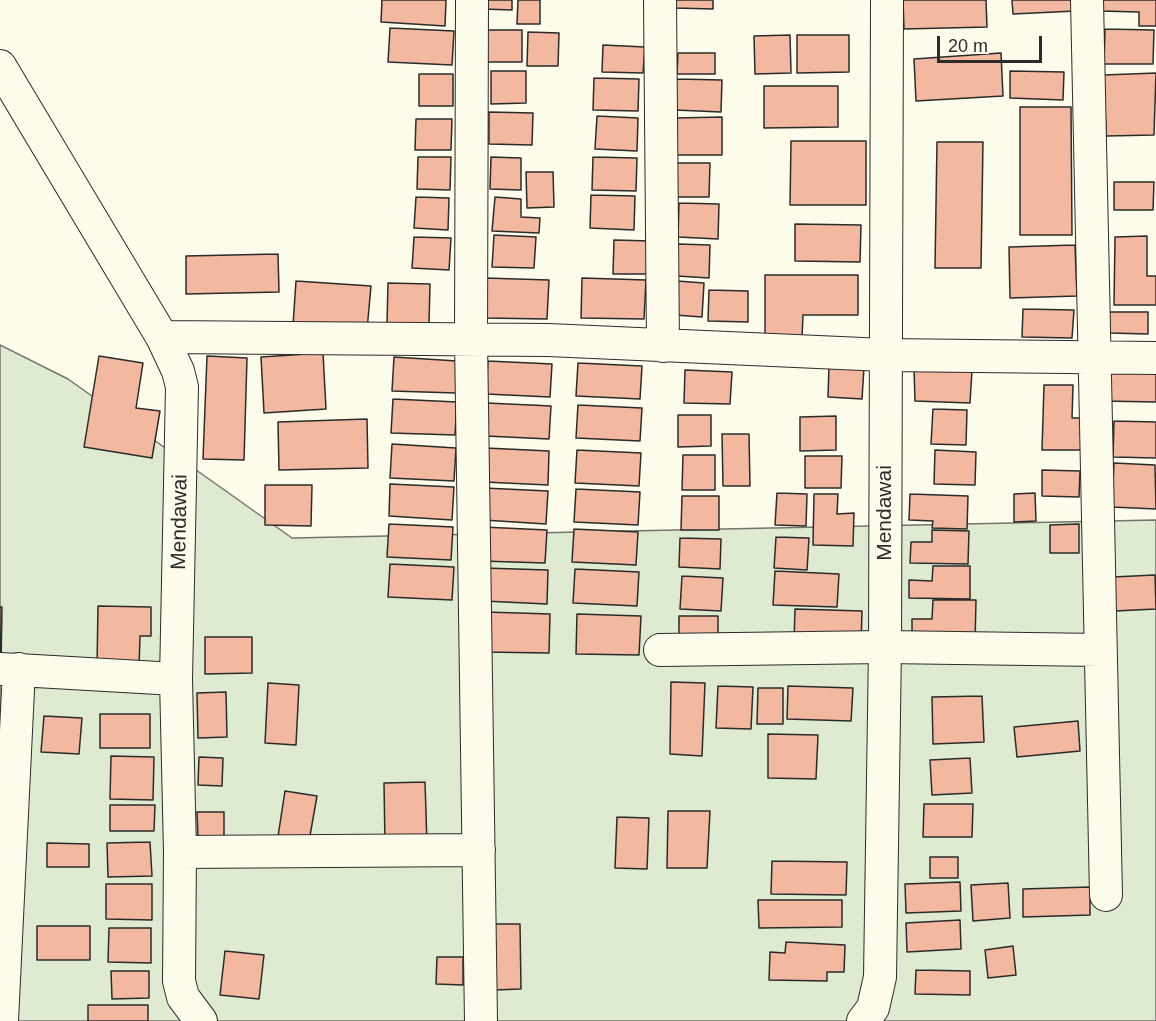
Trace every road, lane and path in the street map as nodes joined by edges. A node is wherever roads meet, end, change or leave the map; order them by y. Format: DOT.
graph roads {
  1 [pos="472,0"];
  2 [pos="660,0"];
  3 [pos="887,0"];
  4 [pos="1087,0"];
  5 [pos="2,73"];
  6 [pos="162,337"];
  7 [pos="471,339"];
  8 [pos="663,346"];
  9 [pos="885,355"];
  10 [pos="1156,358"];
  11 [pos="1094,359"];
  12 [pos="885,647"];
  13 [pos="660,650"];
  14 [pos="1100,650"];
  15 [pos="9,669"];
  16 [pos="176,679"];
  17 [pos="479,850"];
  18 [pos="180,852"];
  19 [pos="1106,895"];
  20 [pos="2,1021"];
  21 [pos="201,1021"];
  22 [pos="481,1021"];
  23 [pos="863,1021"];
  1 -- 7 [label="street"];
  2 -- 8 [label="street"];
  3 -- 9 [label="street, Mendawai"];
  4 -- 11 [label="street"];
  5 -- 6 [label="street, Mendawai"];
  6 -- 7 [label="street"];
  6 -- 16 [label="street, Mendawai"];
  7 -- 8 [label="street"];
  7 -- 17 [label="street"];
  8 -- 9 [label="street"];
  9 -- 11 [label="street"];
  9 -- 12 [label="street, Mendawai"];
  10 -- 11 [label="street"];
  11 -- 14 [label="street"];
  12 -- 13 [label="street"];
  12 -- 14 [label="street"];
  12 -- 23 [label="street, Mendawai"];
  14 -- 19 [label="street"];
  15 -- 16 [label="street"];
  15 -- 20 [label="street"];
  16 -- 18 [label="street, Mendawai"];
  17 -- 18 [label="street"];
  17 -- 22 [label="street"];
  18 -- 21 [label="street, Mendawai"];
}
